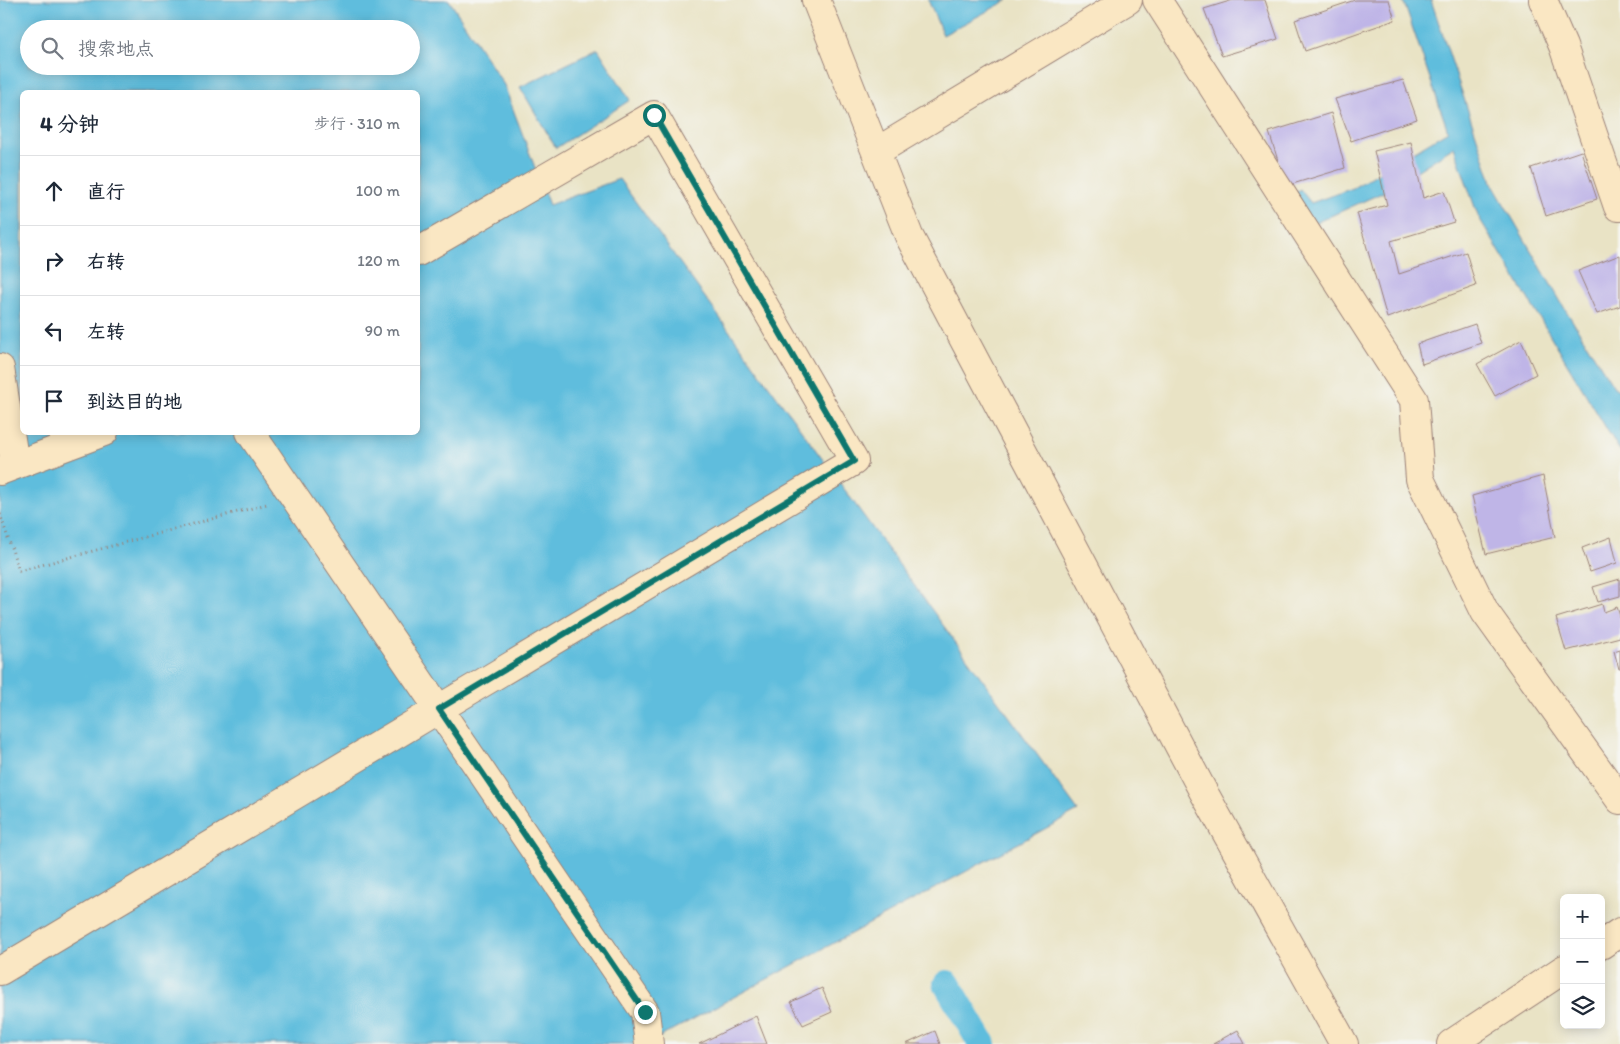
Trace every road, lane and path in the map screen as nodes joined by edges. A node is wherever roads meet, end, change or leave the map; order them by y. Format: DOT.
graph roads {
  1 [pos="816,0"];
  2 [pos="1128,0"];
  3 [pos="1157,0"];
  4 [pos="1543,0"];
  5 [pos="1548,0"];
  6 [pos="876,152"];
  7 [pos="1620,201"];
  8 [pos="1620,207"];
  9 [pos="420,251"];
  10 [pos="0,368"];
  11 [pos="96,435"];
  12 [pos="252,435"];
  13 [pos="7,468"];
  14 [pos="295,499"];
  15 [pos="0,514"];
  16 [pos="439,709"];
  17 [pos="1620,800"];
  18 [pos="1620,932"];
  19 [pos="1605,942"];
  20 [pos="0,970"];
  21 [pos="1560,973"];
  22 [pos="649,1044"];
  23 [pos="1344,1044"];
  24 [pos="1451,1044"];
  1 -- 6 [label="street"];
  2 -- 6 [label="street"];
  3 -- 17 [label="street"];
  4 -- 8 [label="street"];
  5 -- 7 [label="street"];
  6 -- 23 [label="street"];
  9 -- 16 [label="street"];
  10 -- 13 [label="street"];
  11 -- 13 [label="street"];
  12 -- 14 [label="street"];
  14 -- 15 [label="path"];
  14 -- 16 [label="street"];
  16 -- 20 [label="street"];
  16 -- 22 [label="street"];
  18 -- 19 [label="street"];
  21 -- 24 [label="street"];
}
